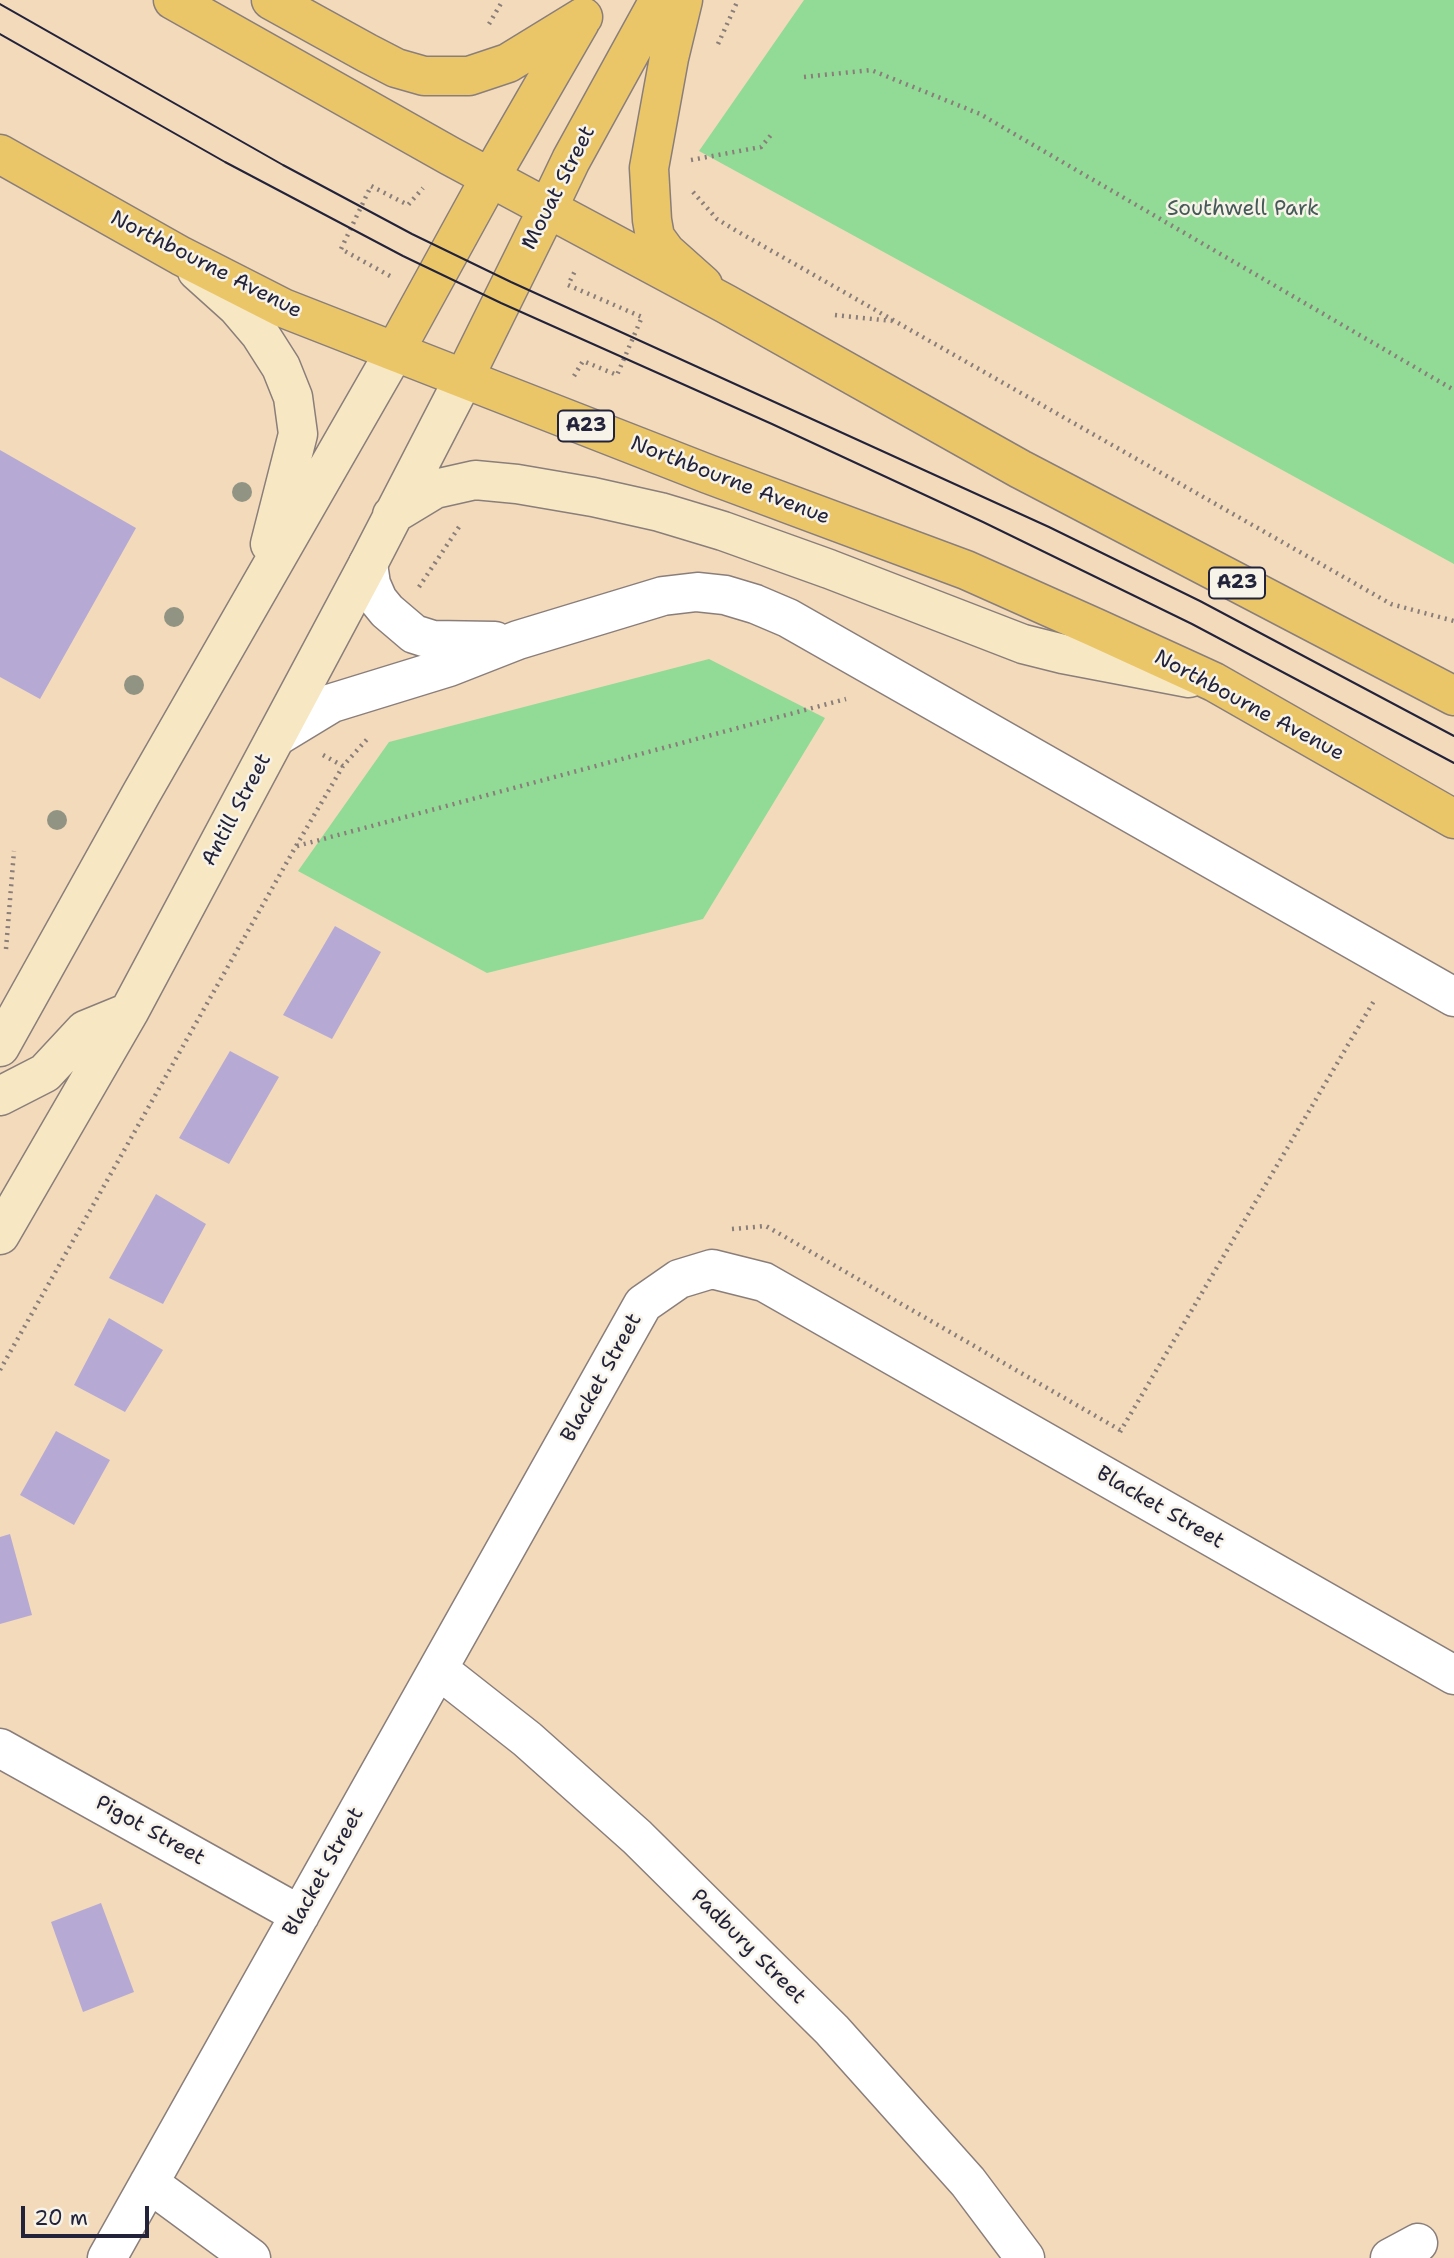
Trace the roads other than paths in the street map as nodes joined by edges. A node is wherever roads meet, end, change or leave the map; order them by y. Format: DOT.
graph roads {
  1 [pos="173,0"];
  2 [pos="271,0"];
  3 [pos="659,0"];
  4 [pos="683,0"];
  5 [pos="588,8"];
  6 [pos="0,154"];
  7 [pos="490,178"];
  8 [pos="548,208"];
  9 [pos="181,256"];
  10 [pos="726,304"];
  11 [pos="395,351"];
  12 [pos="464,378"];
  13 [pos="392,515"];
  14 [pos="368,565"];
  15 [pos="259,590"];
  16 [pos="518,640"];
  17 [pos="1213,682"];
  18 [pos="1451,693"];
  19 [pos="276,737"];
  20 [pos="1454,818"];
  21 [pos="1454,997"];
  22 [pos="129,1012"];
  23 [pos="11,1013"];
  24 [pos="0,1046"];
  25 [pos="0,1096"];
  26 [pos="0,1235"];
  27 [pos="438,1670"];
  28 [pos="1454,1675"];
  29 [pos="0,1748"];
  30 [pos="300,1915"];
  31 [pos="149,2183"];
  32 [pos="107,2258"];
  33 [pos="251,2258"];
  34 [pos="1026,2258"];
  1 -- 7 [label="main road, A23"];
  2 -- 5 [label="main road"];
  3 -- 8 [label="main road, Mouat Street"];
  4 -- 10 [label="main road"];
  5 -- 7 [label="main road"];
  6 -- 9 [label="main road, Northbourne Avenue / A23"];
  7 -- 8 [label="main road, A23"];
  7 -- 11 [label="main road"];
  8 -- 10 [label="main road, A23"];
  8 -- 12 [label="main road, Mouat Street"];
  9 -- 11 [label="main road, Northbourne Avenue / A23"];
  9 -- 15 [label="main road"];
  10 -- 18 [label="main road, A23"];
  11 -- 12 [label="main road, Northbourne Avenue / A23"];
  11 -- 15 [label="main road"];
  12 -- 13 [label="main road, Antill Street"];
  12 -- 17 [label="main road, Northbourne Avenue / A23"];
  13 -- 14 [label="main road, Antill Street"];
  13 -- 17 [label="main road"];
  14 -- 16 [label="street"];
  14 -- 19 [label="main road, Antill Street"];
  15 -- 23 [label="main road"];
  16 -- 19 [label="street"];
  16 -- 21 [label="street"];
  17 -- 20 [label="main road, Northbourne Avenue / A23"];
  19 -- 22 [label="main road, Antill Street"];
  22 -- 25 [label="main road"];
  22 -- 26 [label="main road, Antill Street"];
  23 -- 24 [label="main road"];
  27 -- 28 [label="street, Blacket Street"];
  27 -- 30 [label="street, Blacket Street"];
  27 -- 34 [label="street, Padbury Street"];
  29 -- 30 [label="street, Pigot Street"];
  30 -- 31 [label="street, Blacket Street"];
  31 -- 32 [label="street, Blacket Street"];
  31 -- 33 [label="street"];
}
